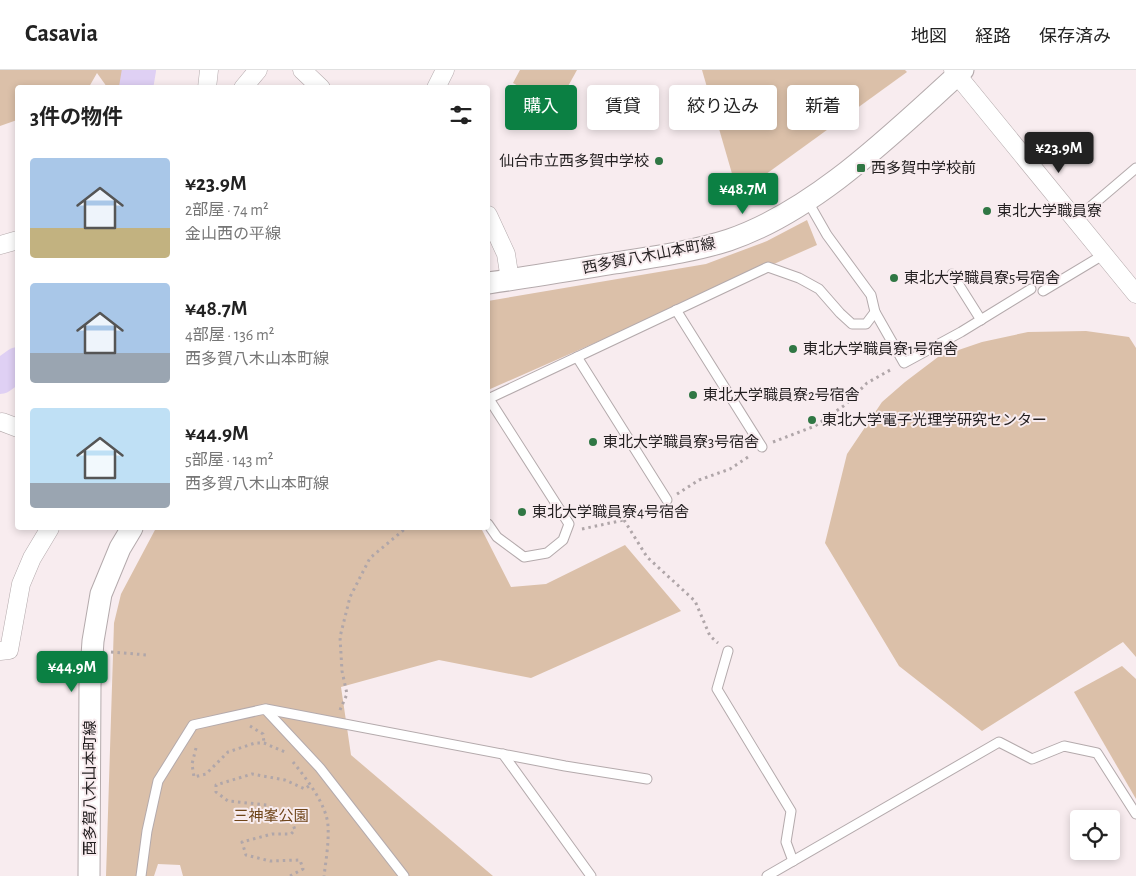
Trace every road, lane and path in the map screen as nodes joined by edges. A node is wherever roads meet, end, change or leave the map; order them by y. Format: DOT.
graph roads {
  1 [pos="210,70"];
  2 [pos="258,70"];
  3 [pos="302,70"];
  4 [pos="445,70"];
  5 [pos="958,72"];
  6 [pos="208,85"];
  7 [pos="246,85"];
  8 [pos="318,85"];
  9 [pos="438,85"];
  10 [pos="1136,168"];
  11 [pos="807,200"];
  12 [pos="490,219"];
  13 [pos="1075,220"];
  14 [pos="15,241"];
  15 [pos="0,245"];
  16 [pos="1103,255"];
  17 [pos="952,274"];
  18 [pos="510,280"];
  19 [pos="490,284"];
  20 [pos="1031,289"];
  21 [pos="1135,289"];
  22 [pos="1043,291"];
  23 [pos="676,310"];
  24 [pos="875,312"];
  25 [pos="980,320"];
  26 [pos="578,357"];
  27 [pos="904,363"];
  28 [pos="490,398"];
  29 [pos="490,402"];
  30 [pos="762,447"];
  31 [pos="666,500"];
  32 [pos="624,520"];
  33 [pos="490,527"];
  34 [pos="49,530"];
  35 [pos="131,530"];
  36 [pos="404,530"];
  37 [pos="563,540"];
  38 [pos="0,651"];
  39 [pos="106,651"];
  40 [pos="728,651"];
  41 [pos="148,655"];
  42 [pos="266,709"];
  43 [pos="334,722"];
  44 [pos="198,744"];
  45 [pos="503,754"];
  46 [pos="647,779"];
  47 [pos="310,785"];
  48 [pos="1136,814"];
  49 [pos="793,861"];
  50 [pos="89,876"];
  51 [pos="141,876"];
  52 [pos="290,876"];
  53 [pos="324,876"];
  54 [pos="404,876"];
  55 [pos="590,876"];
  56 [pos="767,876"];
  1 -- 6 [label="street"];
  2 -- 7 [label="street"];
  3 -- 8 [label="street"];
  4 -- 9 [label="street"];
  5 -- 11 [label="street, 西多賀八木山本町線"];
  5 -- 13 [label="street"];
  10 -- 13 [label="lane"];
  11 -- 18 [label="street, 西多賀八木山本町線"];
  11 -- 24 [label="lane"];
  12 -- 18 [label="street"];
  13 -- 16 [label="street"];
  14 -- 15 [label="street"];
  16 -- 21 [label="street"];
  16 -- 22 [label="lane"];
  17 -- 25 [label="lane"];
  18 -- 19 [label="street, 西多賀八木山本町線"];
  20 -- 25 [label="lane"];
  23 -- 24 [label="lane"];
  23 -- 26 [label="lane"];
  23 -- 30 [label="lane"];
  24 -- 27 [label="lane"];
  25 -- 27 [label="lane"];
  26 -- 28 [label="lane"];
  26 -- 31 [label="lane"];
  27 -- 30 [label="path"];
  29 -- 37 [label="lane"];
  30 -- 31 [label="path"];
  31 -- 32 [label="path"];
  32 -- 37 [label="path"];
  32 -- 40 [label="path"];
  33 -- 37 [label="lane"];
  34 -- 38 [label="street"];
  35 -- 50 [label="street, 西多賀八木山本町線"];
  36 -- 43 [label="path"];
  39 -- 41 [label="path"];
  40 -- 49 [label="lane"];
  42 -- 43 [label="lane"];
  42 -- 51 [label="lane"];
  42 -- 54 [label="lane"];
  43 -- 45 [label="lane"];
  44 -- 47 [label="path"];
  45 -- 46 [label="lane"];
  45 -- 55 [label="lane"];
  47 -- 52 [label="path"];
  47 -- 53 [label="path"];
  48 -- 49 [label="lane"];
  49 -- 56 [label="lane"];
}
